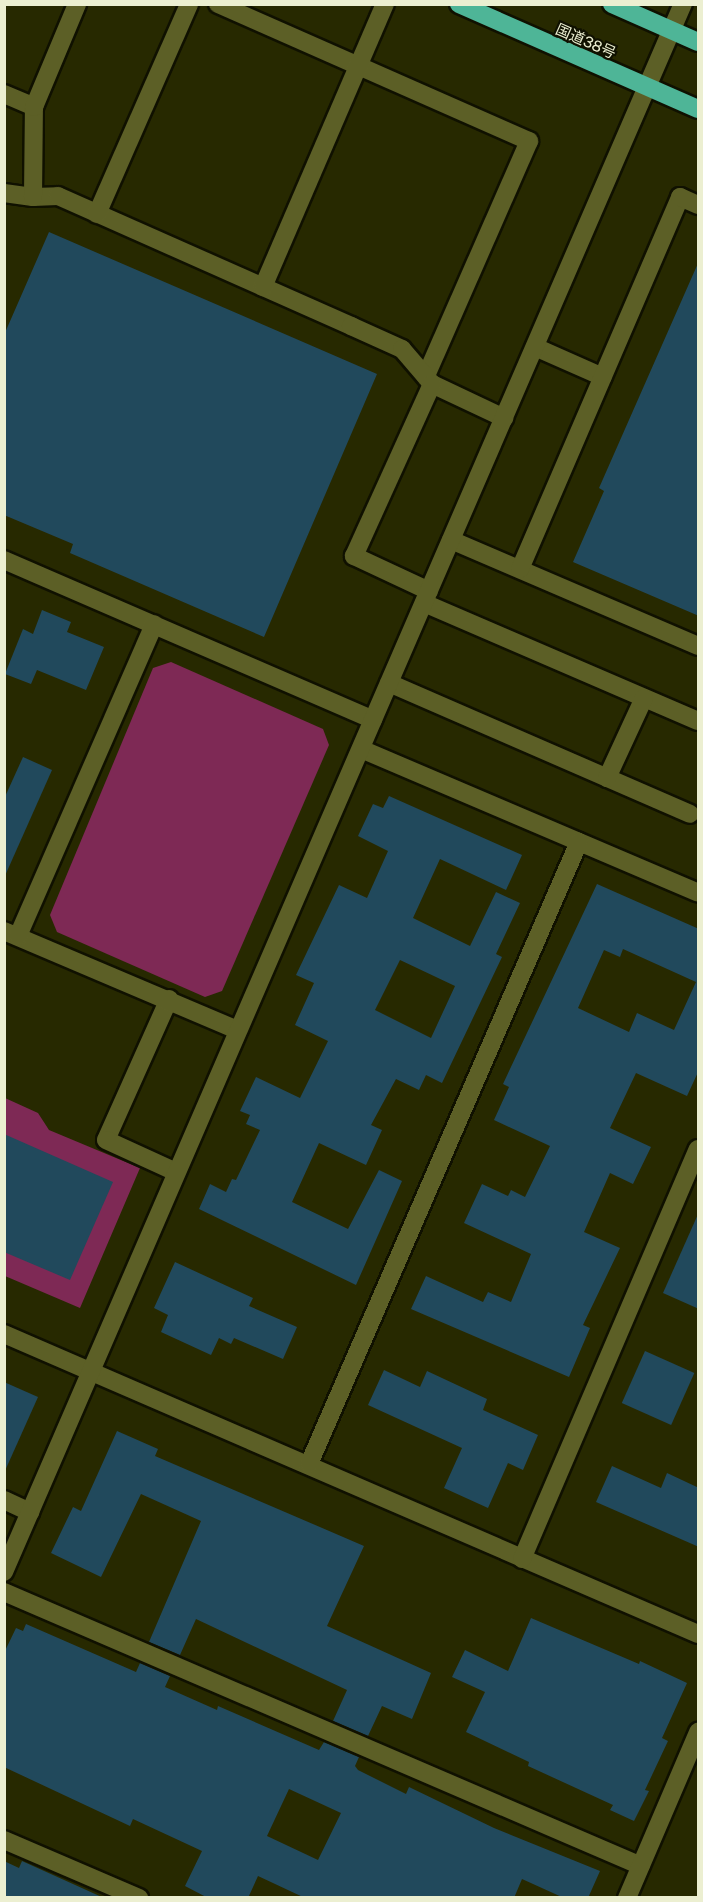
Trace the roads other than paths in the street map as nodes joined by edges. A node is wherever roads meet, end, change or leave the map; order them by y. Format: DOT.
graph roads {
  1 [pos="77,4"];
  2 [pos="189,4"];
  3 [pos="218,4"];
  4 [pos="385,4"];
  5 [pos="459,4"];
  6 [pos="612,4"];
  7 [pos="683,4"];
  8 [pos="672,31"];
  9 [pos="699,42"];
  10 [pos="358,66"];
  11 [pos="647,88"];
  12 [pos="4,94"];
  13 [pos="34,107"];
  14 [pos="699,109"];
  15 [pos="4,193"];
  16 [pos="33,197"];
  17 [pos="699,205"];
  18 [pos="97,214"];
  19 [pos="263,287"];
  20 [pos="535,347"];
  21 [pos="603,377"];
  22 [pos="429,380"];
  23 [pos="504,418"];
  24 [pos="451,540"];
  25 [pos="4,560"];
  26 [pos="520,569"];
  27 [pos="426,597"];
  28 [pos="154,624"];
  29 [pos="699,646"];
  30 [pos="389,684"];
  31 [pos="644,698"];
  32 [pos="373,720"];
  33 [pos="699,721"];
  34 [pos="361,749"];
  35 [pos="607,778"];
  36 [pos="690,814"];
  37 [pos="579,842"];
  38 [pos="699,893"];
  39 [pos="11,934"];
  40 [pos="169,999"];
  41 [pos="237,1030"];
  42 [pos="699,1149"];
  43 [pos="176,1172"];
  44 [pos="4,1334"];
  45 [pos="91,1372"];
  46 [pos="309,1464"];
  47 [pos="4,1500"];
  48 [pos="30,1512"];
  49 [pos="522,1559"];
  50 [pos="4,1572"];
  51 [pos="4,1592"];
  52 [pos="699,1634"];
  53 [pos="699,1732"];
  54 [pos="4,1839"];
  55 [pos="640,1866"];
  56 [pos="139,1898"];
  57 [pos="627,1898"];
  1 -- 13 [label="street"];
  2 -- 18 [label="street"];
  3 -- 10 [label="street"];
  4 -- 10 [label="street"];
  5 -- 11 [label="highway, 国道38号"];
  6 -- 8 [label="highway"];
  7 -- 8 [label="street"];
  8 -- 9 [label="highway"];
  8 -- 11 [label="street"];
  10 -- 19 [label="street"];
  10 -- 22 [label="street"];
  11 -- 14 [label="highway, 国道38号"];
  11 -- 20 [label="street"];
  12 -- 13 [label="street"];
  13 -- 16 [label="street"];
  15 -- 16 [label="street"];
  16 -- 18 [label="street"];
  17 -- 21 [label="street"];
  18 -- 19 [label="street"];
  19 -- 22 [label="street"];
  20 -- 21 [label="street"];
  20 -- 23 [label="street"];
  21 -- 26 [label="street"];
  22 -- 23 [label="street"];
  22 -- 27 [label="street"];
  23 -- 24 [label="street"];
  24 -- 26 [label="street"];
  24 -- 27 [label="street"];
  25 -- 28 [label="street"];
  26 -- 29 [label="street"];
  27 -- 30 [label="street"];
  27 -- 31 [label="street"];
  28 -- 32 [label="street"];
  28 -- 39 [label="street"];
  30 -- 32 [label="street"];
  30 -- 35 [label="street"];
  31 -- 33 [label="street"];
  31 -- 35 [label="street"];
  32 -- 34 [label="street"];
  34 -- 37 [label="street"];
  34 -- 41 [label="street"];
  35 -- 36 [label="street"];
  37 -- 38 [label="street"];
  37 -- 46 [label="street"];
  39 -- 40 [label="street"];
  40 -- 41 [label="street"];
  40 -- 43 [label="street"];
  41 -- 43 [label="street"];
  42 -- 49 [label="street"];
  43 -- 45 [label="street"];
  44 -- 45 [label="street"];
  45 -- 46 [label="street"];
  45 -- 48 [label="street"];
  46 -- 49 [label="street"];
  47 -- 48 [label="street"];
  48 -- 50 [label="street"];
  49 -- 52 [label="street"];
  51 -- 55 [label="street"];
  53 -- 55 [label="street"];
  54 -- 56 [label="street"];
  55 -- 57 [label="street"];
}
